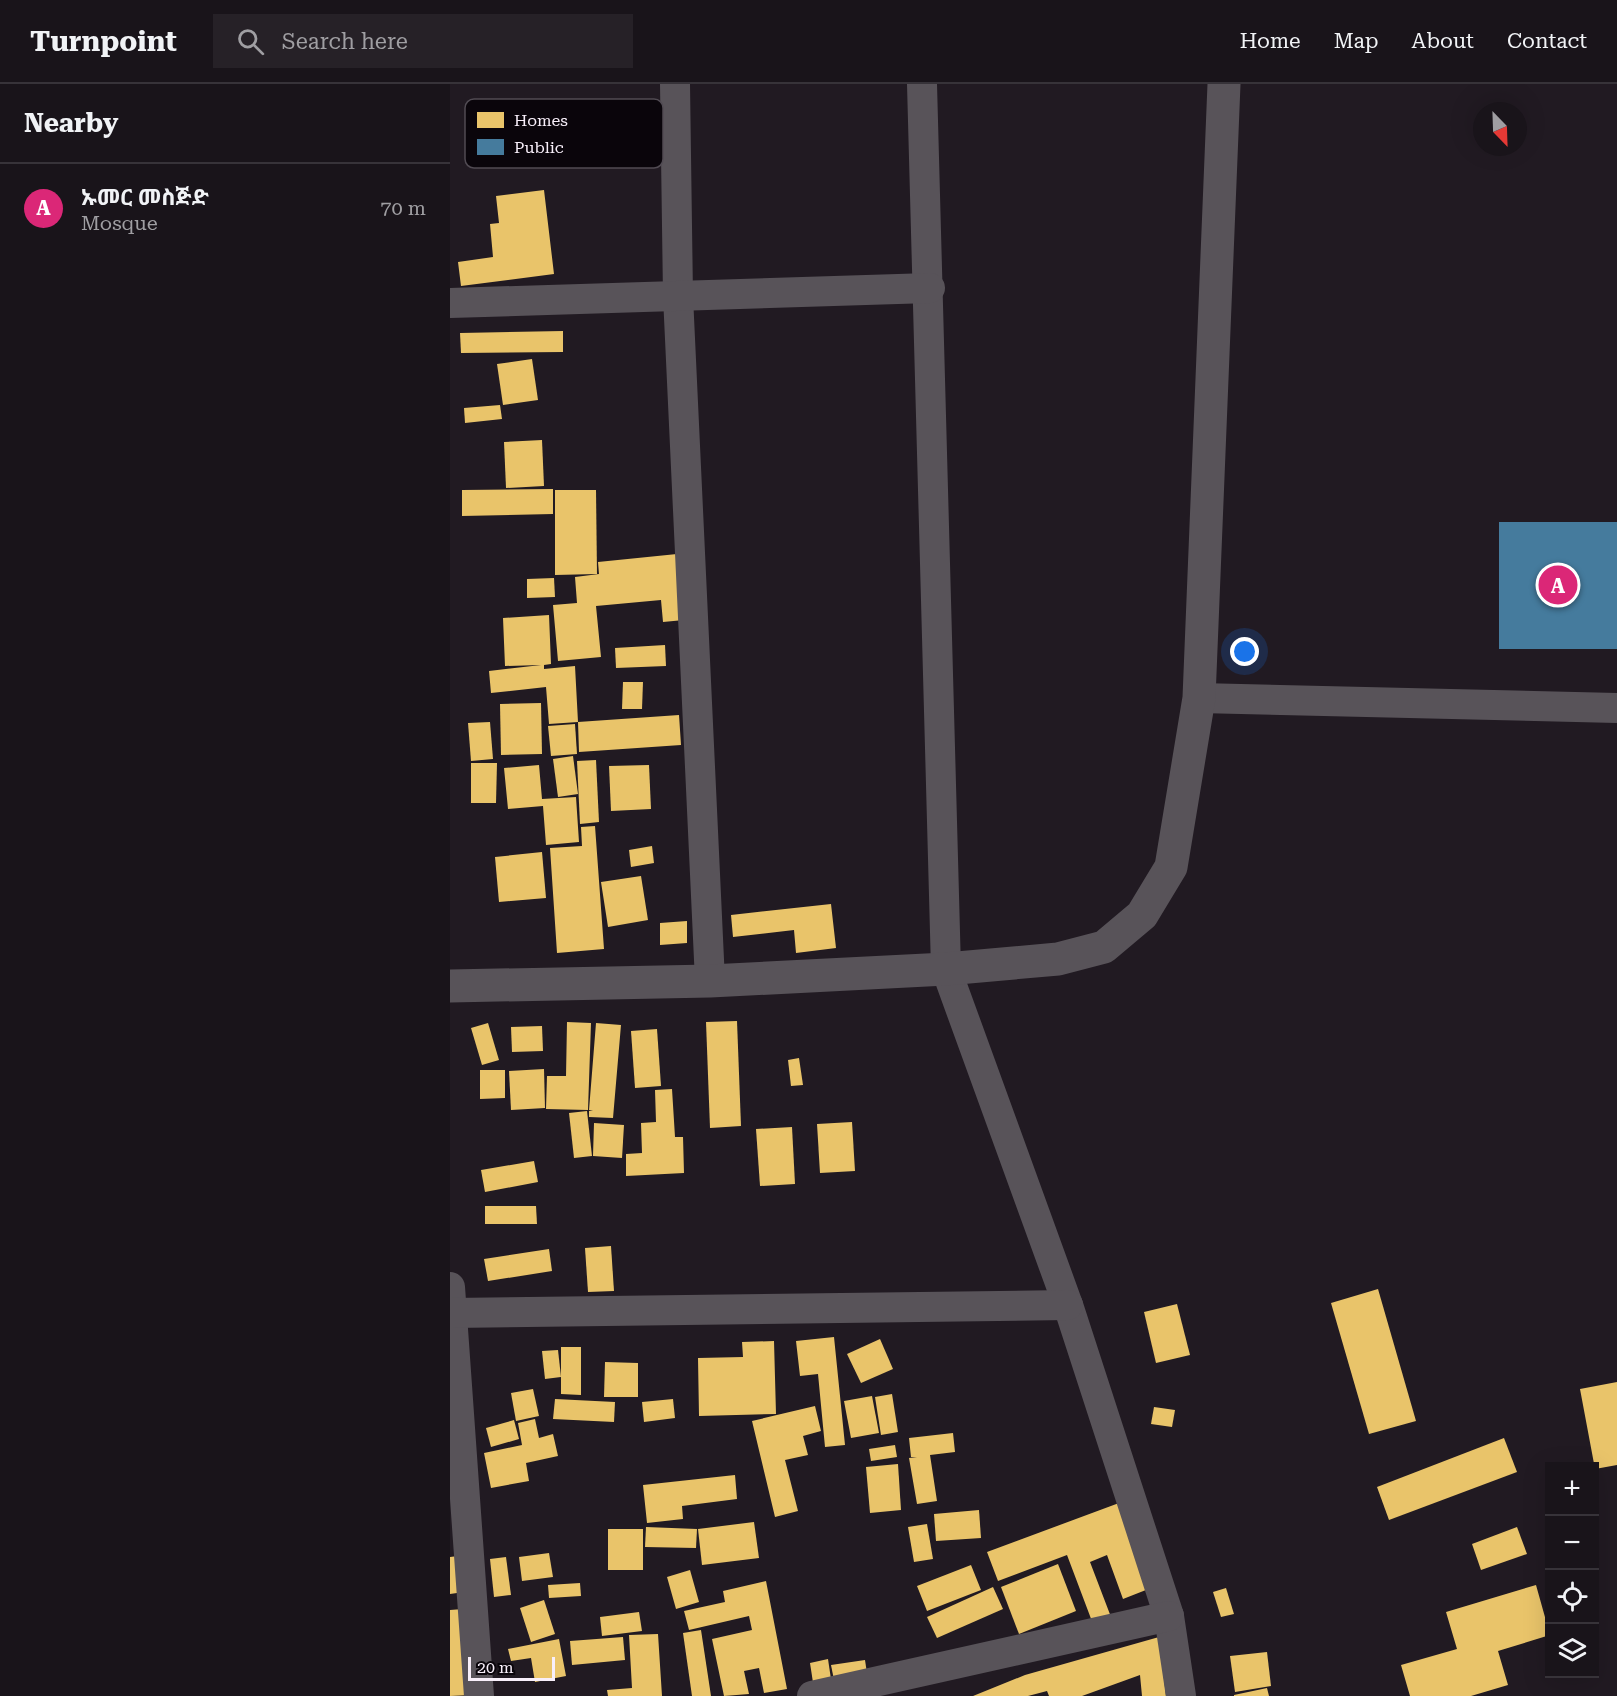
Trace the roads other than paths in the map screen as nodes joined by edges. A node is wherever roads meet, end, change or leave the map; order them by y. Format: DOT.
graph roads {
  1 [pos="675,84"];
  2 [pos="922,84"];
  3 [pos="1224,84"];
  4 [pos="930,288"];
  5 [pos="678,296"];
  6 [pos="450,303"];
  7 [pos="1199,698"];
  8 [pos="1617,708"];
  9 [pos="946,969"];
  10 [pos="710,981"];
  11 [pos="450,986"];
  12 [pos="451,1304"];
  13 [pos="1068,1305"];
  14 [pos="1169,1616"];
  15 [pos="479,1696"];
  16 [pos="812,1696"];
  17 [pos="1181,1696"];
  1 -- 5 [label="street"];
  2 -- 4 [label="street"];
  3 -- 7 [label="street"];
  4 -- 5 [label="street"];
  4 -- 9 [label="street"];
  5 -- 6 [label="street"];
  5 -- 10 [label="street"];
  7 -- 8 [label="street"];
  7 -- 9 [label="street"];
  9 -- 10 [label="street"];
  9 -- 13 [label="street"];
  10 -- 11 [label="street"];
  12 -- 13 [label="street"];
  12 -- 15 [label="street"];
  13 -- 14 [label="street"];
  14 -- 16 [label="street"];
  14 -- 17 [label="street"];
}
